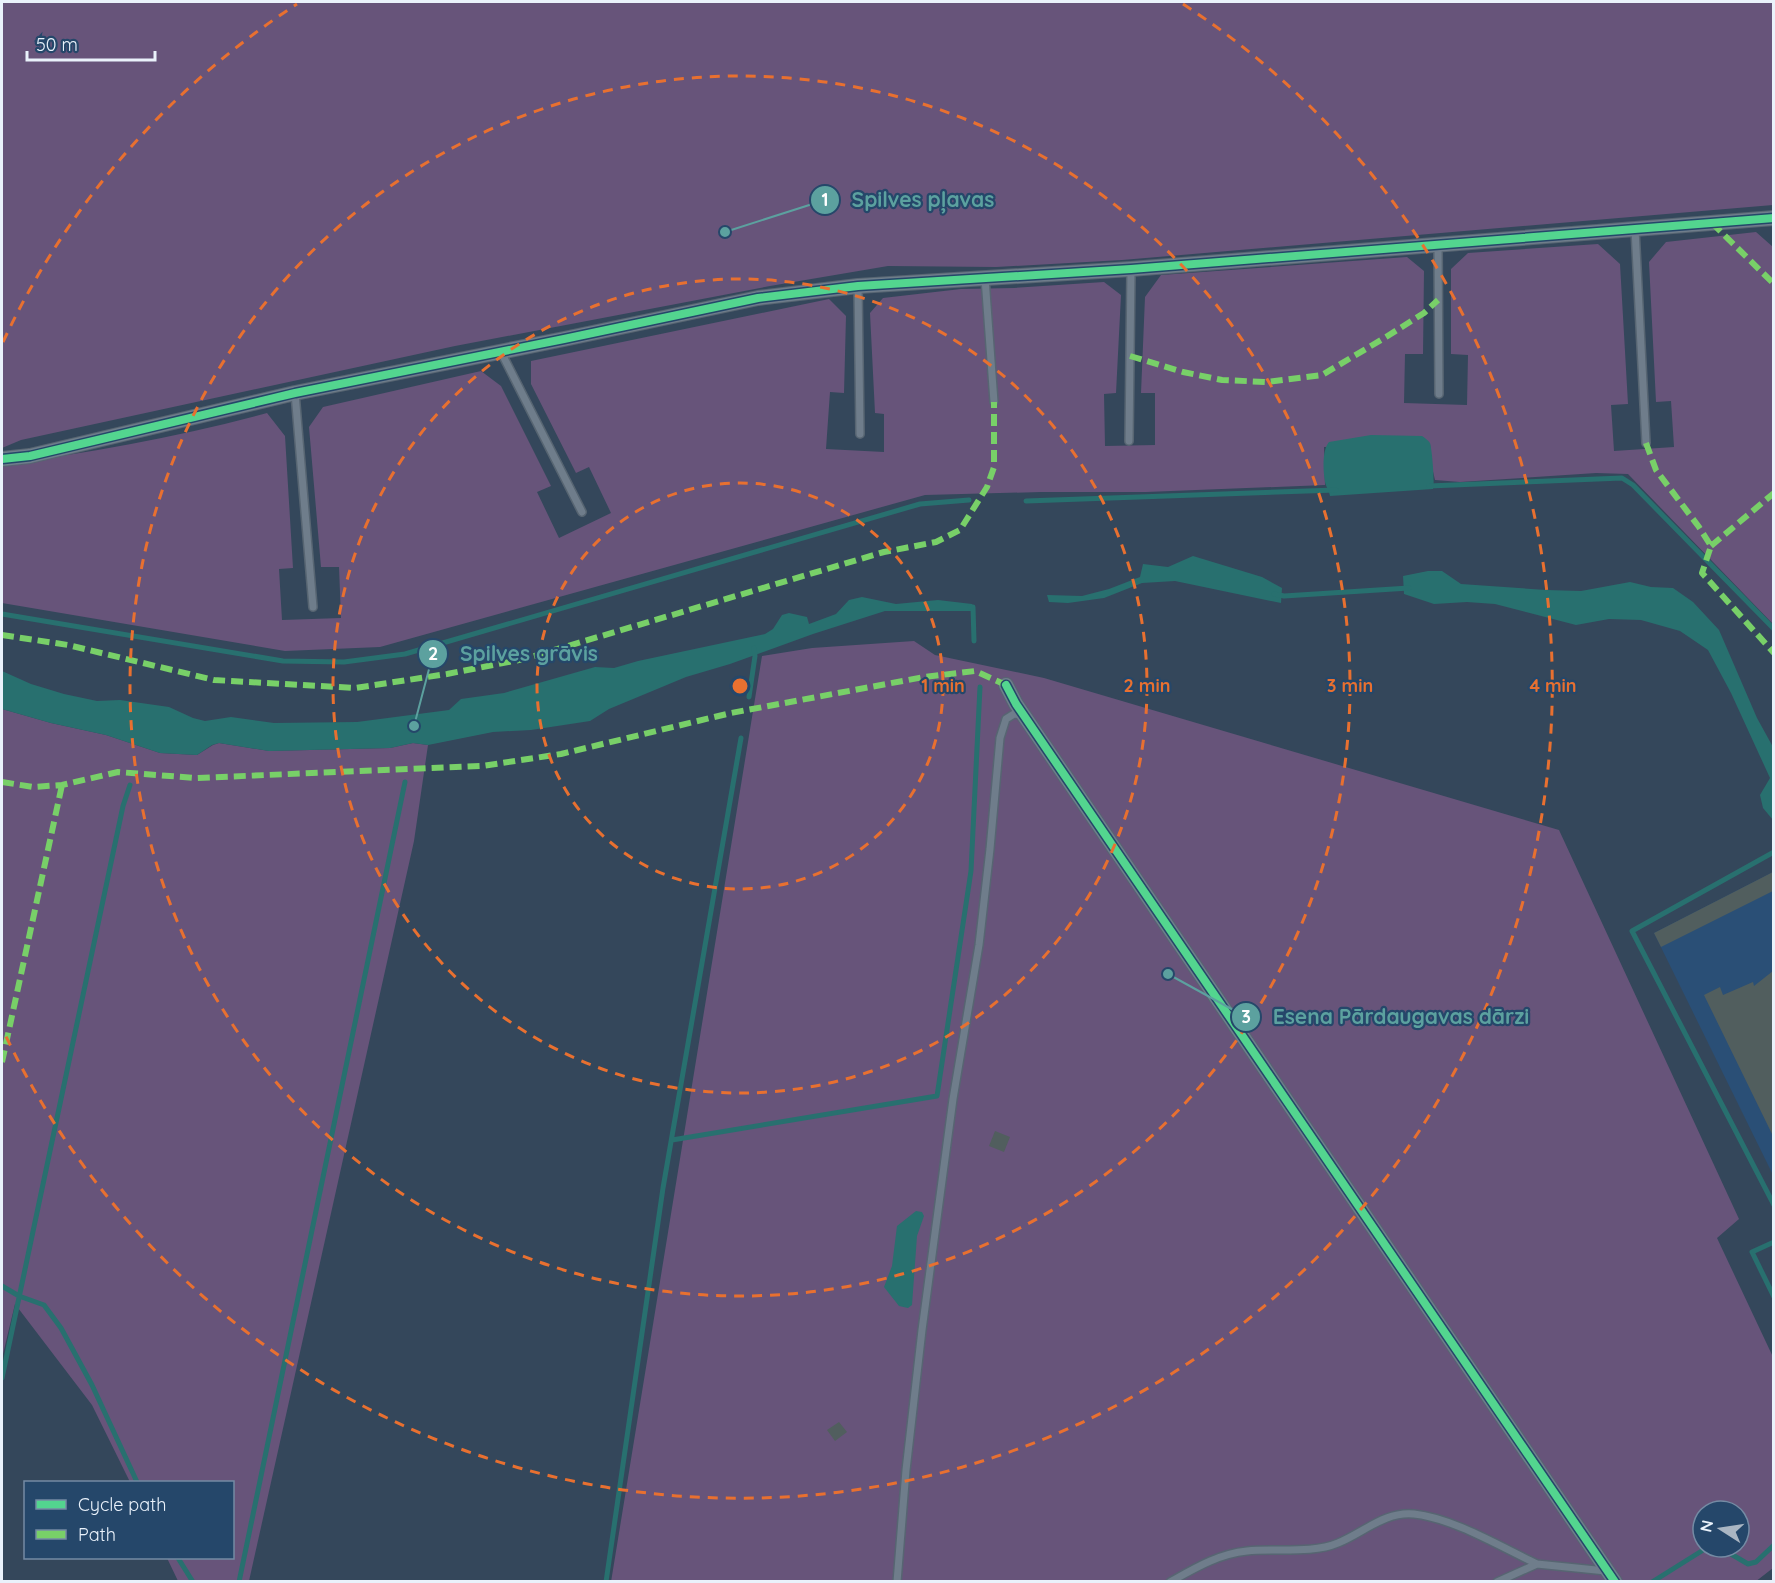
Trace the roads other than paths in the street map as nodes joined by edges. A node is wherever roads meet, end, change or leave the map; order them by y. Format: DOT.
graph roads {
  1 [pos="1773,218"];
  2 [pos="1635,229"];
  3 [pos="1438,245"];
  4 [pos="1131,268"];
  5 [pos="985,278"];
  6 [pos="858,286"];
  7 [pos="501,352"];
  8 [pos="295,393"];
  9 [pos="1439,394"];
  10 [pos="994,402"];
  11 [pos="860,434"];
  12 [pos="1129,441"];
  13 [pos="1646,443"];
  14 [pos="2,459"];
  15 [pos="582,512"];
  16 [pos="313,607"];
  17 [pos="1006,685"];
  18 [pos="1024,715"];
  19 [pos="1537,1564"];
  20 [pos="1612,1576"];
  21 [pos="897,1581"];
  22 [pos="1170,1581"];
  23 [pos="1497,1581"];
  1 -- 2 [label="street"];
  2 -- 3 [label="street"];
  2 -- 13 [label="lane"];
  3 -- 4 [label="street"];
  3 -- 9 [label="lane"];
  4 -- 5 [label="street"];
  4 -- 12 [label="lane"];
  5 -- 6 [label="street"];
  5 -- 10 [label="lane"];
  6 -- 7 [label="street"];
  6 -- 11 [label="lane"];
  7 -- 8 [label="street"];
  7 -- 15 [label="lane"];
  8 -- 14 [label="street"];
  8 -- 16 [label="lane"];
  17 -- 18 [label="street"];
  18 -- 20 [label="street"];
  18 -- 21 [label="lane"];
  19 -- 20 [label="lane"];
  19 -- 22 [label="lane"];
  19 -- 23 [label="lane"];
}
